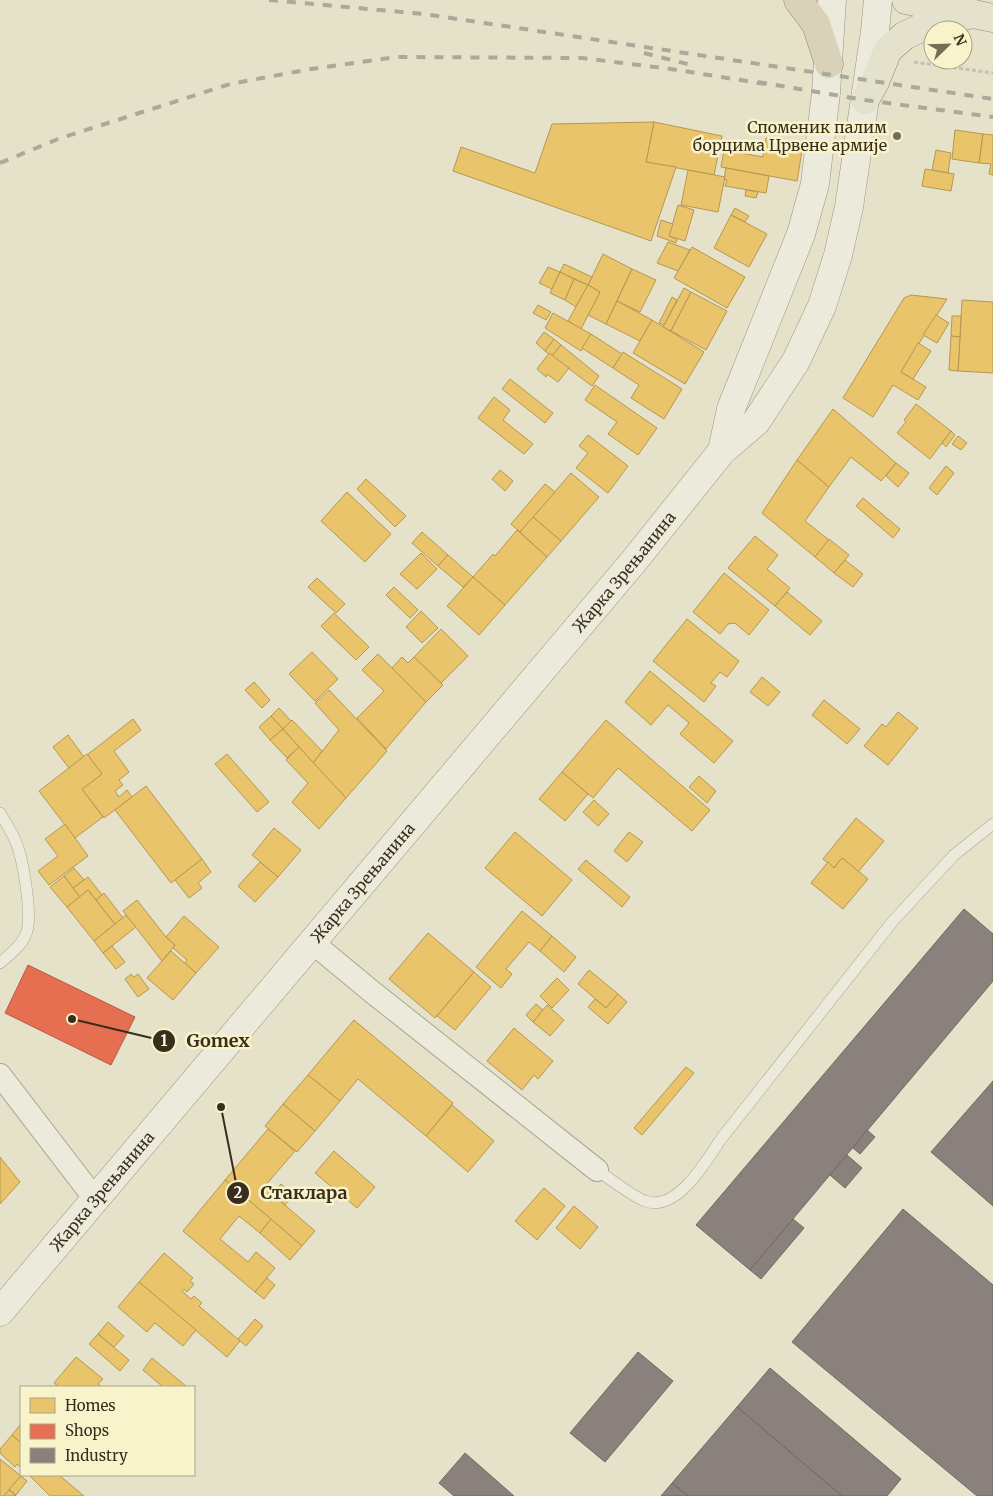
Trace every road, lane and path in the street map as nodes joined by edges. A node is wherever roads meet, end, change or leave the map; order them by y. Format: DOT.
graph roads {
  1 [pos="798,0"];
  2 [pos="832,0"];
  3 [pos="878,0"];
  4 [pos="906,0"];
  5 [pos="983,16"];
  6 [pos="895,44"];
  7 [pos="829,64"];
  8 [pos="993,73"];
  9 [pos="865,100"];
  10 [pos="722,451"];
  11 [pos="0,813"];
  12 [pos="993,824"];
  13 [pos="313,942"];
  14 [pos="0,963"];
  15 [pos="0,1075"];
  16 [pos="596,1170"];
  17 [pos="96,1199"];
  18 [pos="0,1312"];
  1 -- 7 [label="highway"];
  2 -- 7 [label="street, Жарка Зрењанина"];
  3 -- 9 [label="street, Жарка Зрењанина"];
  4 -- 5 [label="main road"];
  5 -- 6 [label="main road"];
  6 -- 8 [label="path"];
  6 -- 9 [label="main road"];
  7 -- 10 [label="street, Жарка Зрењанина"];
  9 -- 10 [label="street, Жарка Зрењанина"];
  10 -- 13 [label="street, Жарка Зрењанина"];
  11 -- 14 [label="lane"];
  12 -- 16 [label="lane"];
  13 -- 16 [label="street"];
  13 -- 17 [label="street, Жарка Зрењанина"];
  15 -- 17 [label="street"];
  17 -- 18 [label="street, Жарка Зрењанина"];
}
